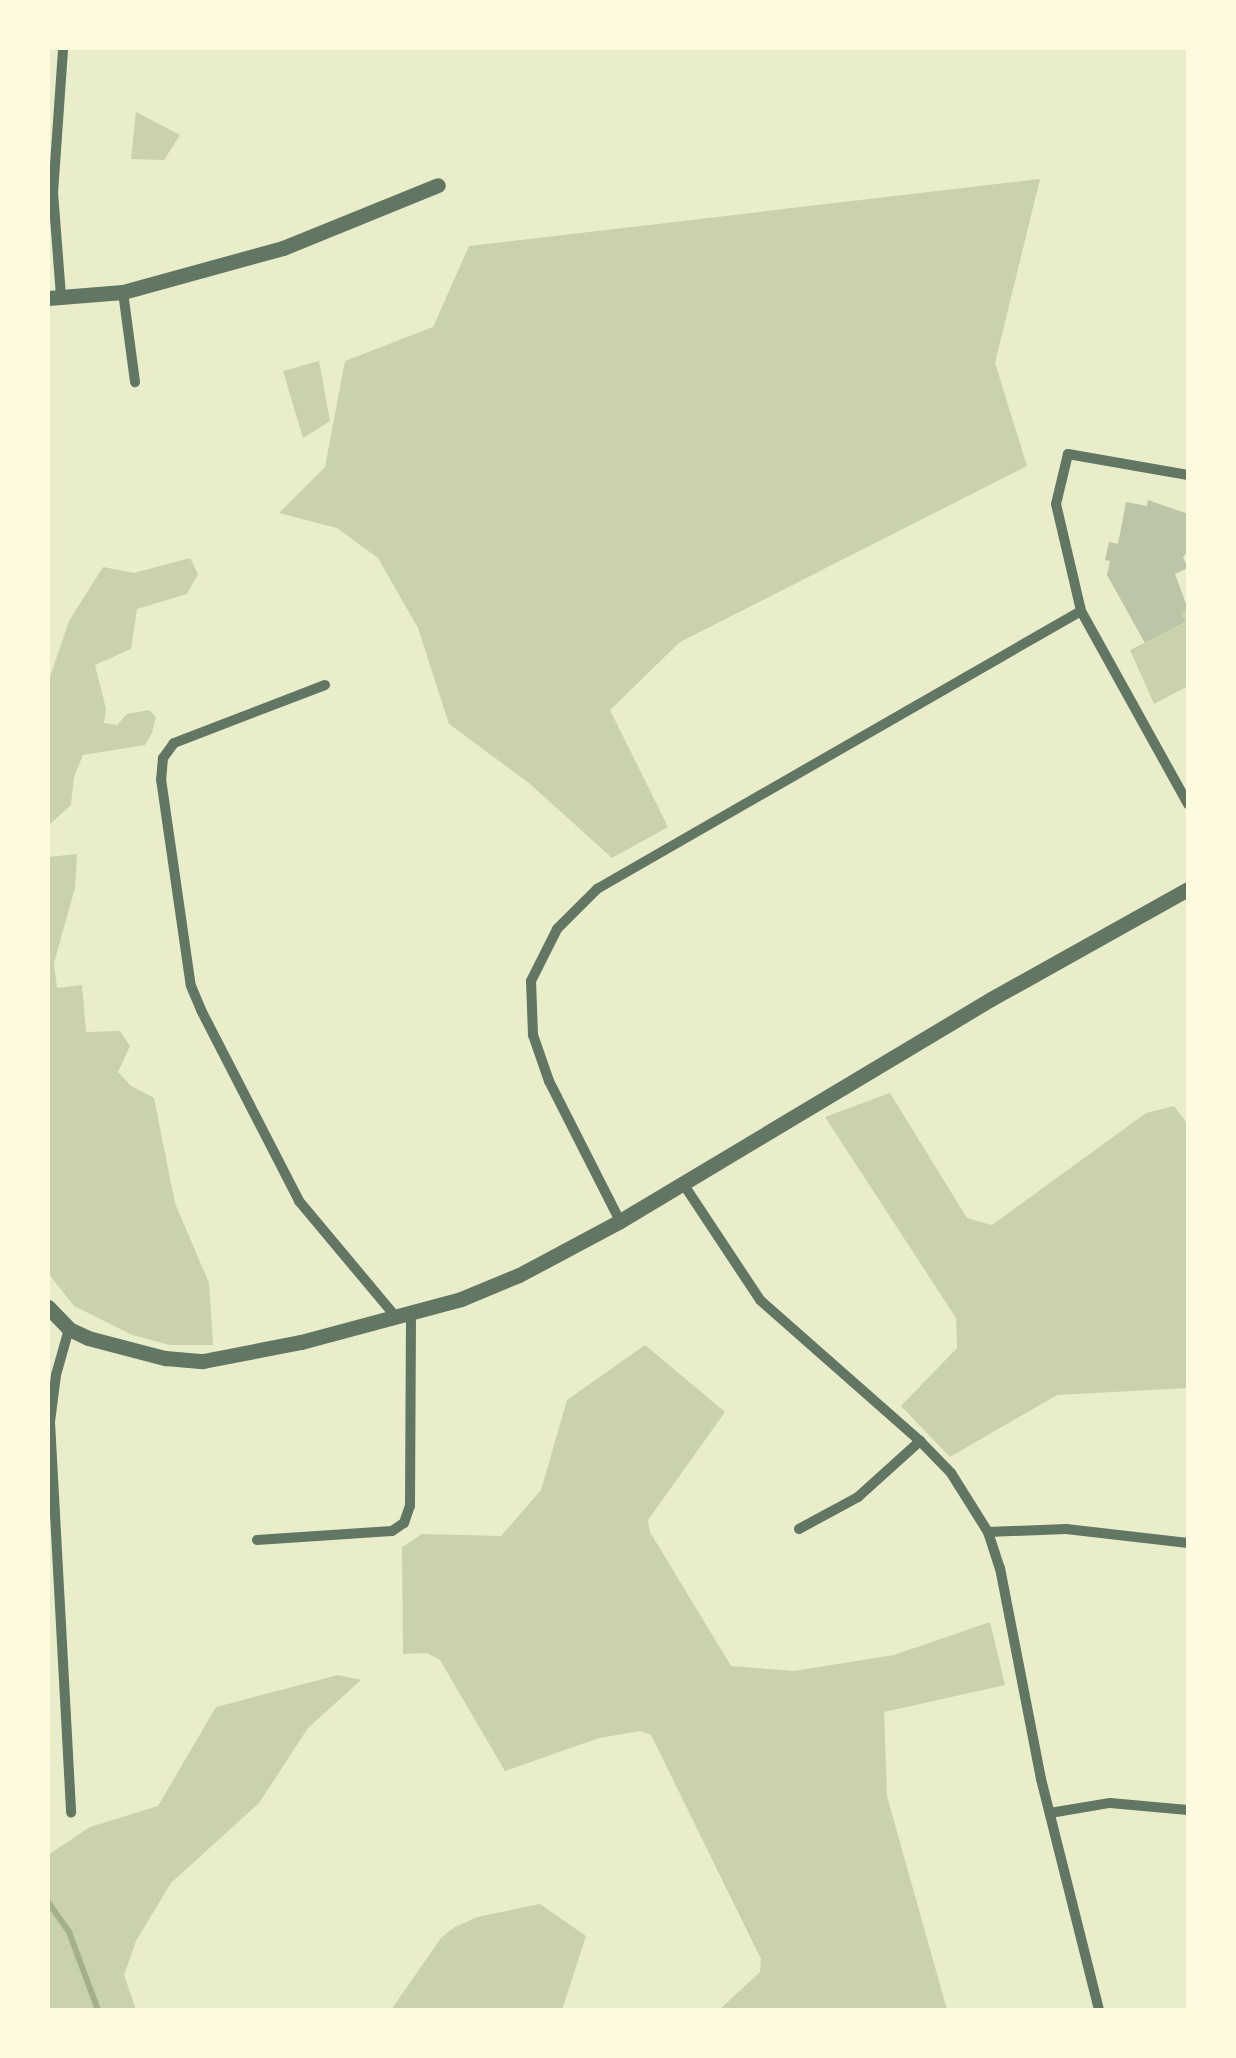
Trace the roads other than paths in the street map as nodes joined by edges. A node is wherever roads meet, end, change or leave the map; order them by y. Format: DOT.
graph roads {
  1 [pos="63,49"];
  2 [pos="438,185"];
  3 [pos="124,292"];
  4 [pos="54,297"];
  5 [pos="136,382"];
  6 [pos="1188,475"];
  7 [pos="1082,611"];
  8 [pos="325,685"];
  9 [pos="1188,804"];
  10 [pos="1188,889"];
  11 [pos="682,1182"];
  12 [pos="620,1220"];
  13 [pos="48,1307"];
  14 [pos="404,1316"];
  15 [pos="69,1329"];
  16 [pos="920,1441"];
  17 [pos="800,1529"];
  18 [pos="988,1532"];
  19 [pos="256,1540"];
  20 [pos="1188,1544"];
  21 [pos="1188,1810"];
  22 [pos="71,1812"];
  23 [pos="1050,1813"];
  24 [pos="1099,2010"];
  1 -- 4 [label="street"];
  2 -- 3 [label="street"];
  3 -- 4 [label="street"];
  3 -- 5 [label="street"];
  6 -- 7 [label="street"];
  7 -- 9 [label="street"];
  7 -- 12 [label="street"];
  8 -- 14 [label="street"];
  10 -- 11 [label="street"];
  11 -- 12 [label="street"];
  11 -- 16 [label="street"];
  12 -- 14 [label="street"];
  13 -- 15 [label="street"];
  14 -- 15 [label="street"];
  14 -- 19 [label="street"];
  15 -- 22 [label="street"];
  16 -- 17 [label="street"];
  16 -- 18 [label="street"];
  18 -- 20 [label="street"];
  18 -- 23 [label="street"];
  21 -- 23 [label="street"];
  23 -- 24 [label="street"];
}
